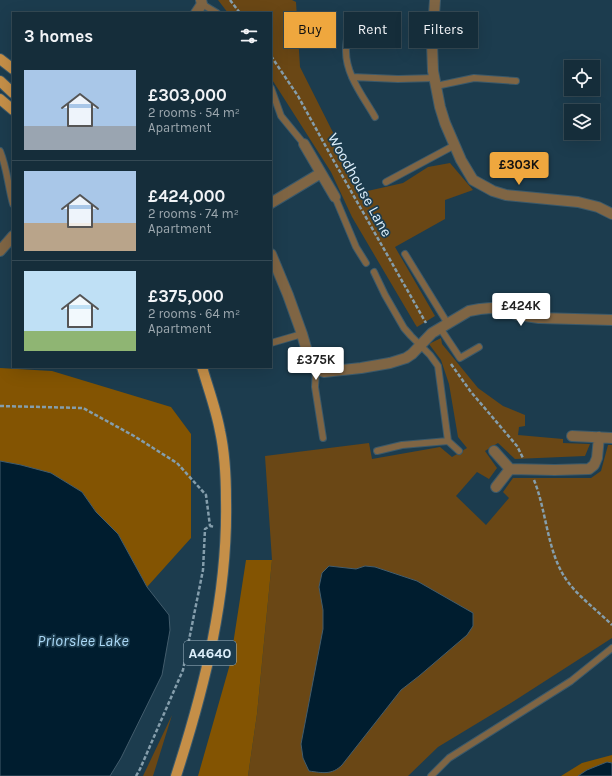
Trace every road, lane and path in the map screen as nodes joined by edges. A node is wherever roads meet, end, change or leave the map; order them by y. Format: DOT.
graph roads {
  1 [pos="230,0"];
  2 [pos="435,0"];
  3 [pos="201,2"];
  4 [pos="196,12"];
  5 [pos="216,12"];
  6 [pos="239,12"];
  7 [pos="346,48"];
  8 [pos="272,57"];
  9 [pos="0,59"];
  10 [pos="12,68"];
  11 [pos="352,77"];
  12 [pos="0,81"];
  13 [pos="516,81"];
  14 [pos="436,82"];
  15 [pos="12,91"];
  16 [pos="272,91"];
  17 [pos="0,99"];
  18 [pos="12,109"];
  19 [pos="376,117"];
  20 [pos="304,144"];
  21 [pos="455,145"];
  22 [pos="0,151"];
  23 [pos="321,173"];
  24 [pos="386,182"];
  25 [pos="335,197"];
  26 [pos="12,201"];
  27 [pos="272,202"];
  28 [pos="612,214"];
  29 [pos="12,237"];
  30 [pos="0,251"];
  31 [pos="405,254"];
  32 [pos="272,256"];
  33 [pos="366,263"];
  34 [pos="374,272"];
  35 [pos="612,320"];
  36 [pos="428,325"];
  37 [pos="444,326"];
  38 [pos="302,334"];
  39 [pos="272,343"];
  40 [pos="419,345"];
  41 [pos="479,347"];
  42 [pos="202,368"];
  43 [pos="316,370"];
  44 [pos="0,406"];
  45 [pos="572,436"];
  46 [pos="599,437"];
  47 [pos="323,438"];
  48 [pos="612,438"];
  49 [pos="448,441"];
  50 [pos="377,451"];
  51 [pos="459,451"];
  52 [pos="494,451"];
  53 [pos="510,469"];
  54 [pos="496,487"];
  55 [pos="612,648"];
  56 [pos="136,776"];
  57 [pos="176,776"];
  58 [pos="431,776"];
  1 -- 6 [label="path"];
  2 -- 14 [label="street"];
  3 -- 4 [label="street"];
  3 -- 5 [label="lane"];
  7 -- 11 [label="lane"];
  8 -- 36 [label="path, Woodhouse Lane"];
  9 -- 10 [label="main road"];
  11 -- 14 [label="lane"];
  11 -- 19 [label="lane"];
  12 -- 15 [label="main road"];
  13 -- 14 [label="lane"];
  14 -- 21 [label="street"];
  16 -- 20 [label="lane"];
  17 -- 18 [label="main road"];
  20 -- 23 [label="street"];
  21 -- 24 [label="lane"];
  21 -- 28 [label="street"];
  22 -- 26 [label="lane"];
  23 -- 25 [label="street"];
  23 -- 27 [label="street"];
  25 -- 33 [label="lane"];
  29 -- 30 [label="street"];
  31 -- 37 [label="lane"];
  32 -- 38 [label="street"];
  34 -- 40 [label="lane"];
  35 -- 37 [label="street"];
  37 -- 40 [label="street"];
  37 -- 41 [label="lane"];
  38 -- 39 [label="lane"];
  38 -- 43 [label="street"];
  40 -- 43 [label="street"];
  40 -- 49 [label="lane"];
  42 -- 57 [label="main road, A4640"];
  43 -- 47 [label="lane"];
  44 -- 56 [label="path"];
  45 -- 46 [label="street"];
  46 -- 48 [label="street"];
  46 -- 53 [label="street"];
  49 -- 50 [label="lane"];
  49 -- 51 [label="lane"];
  52 -- 53 [label="street"];
  53 -- 54 [label="street"];
  55 -- 58 [label="lane"];
}
